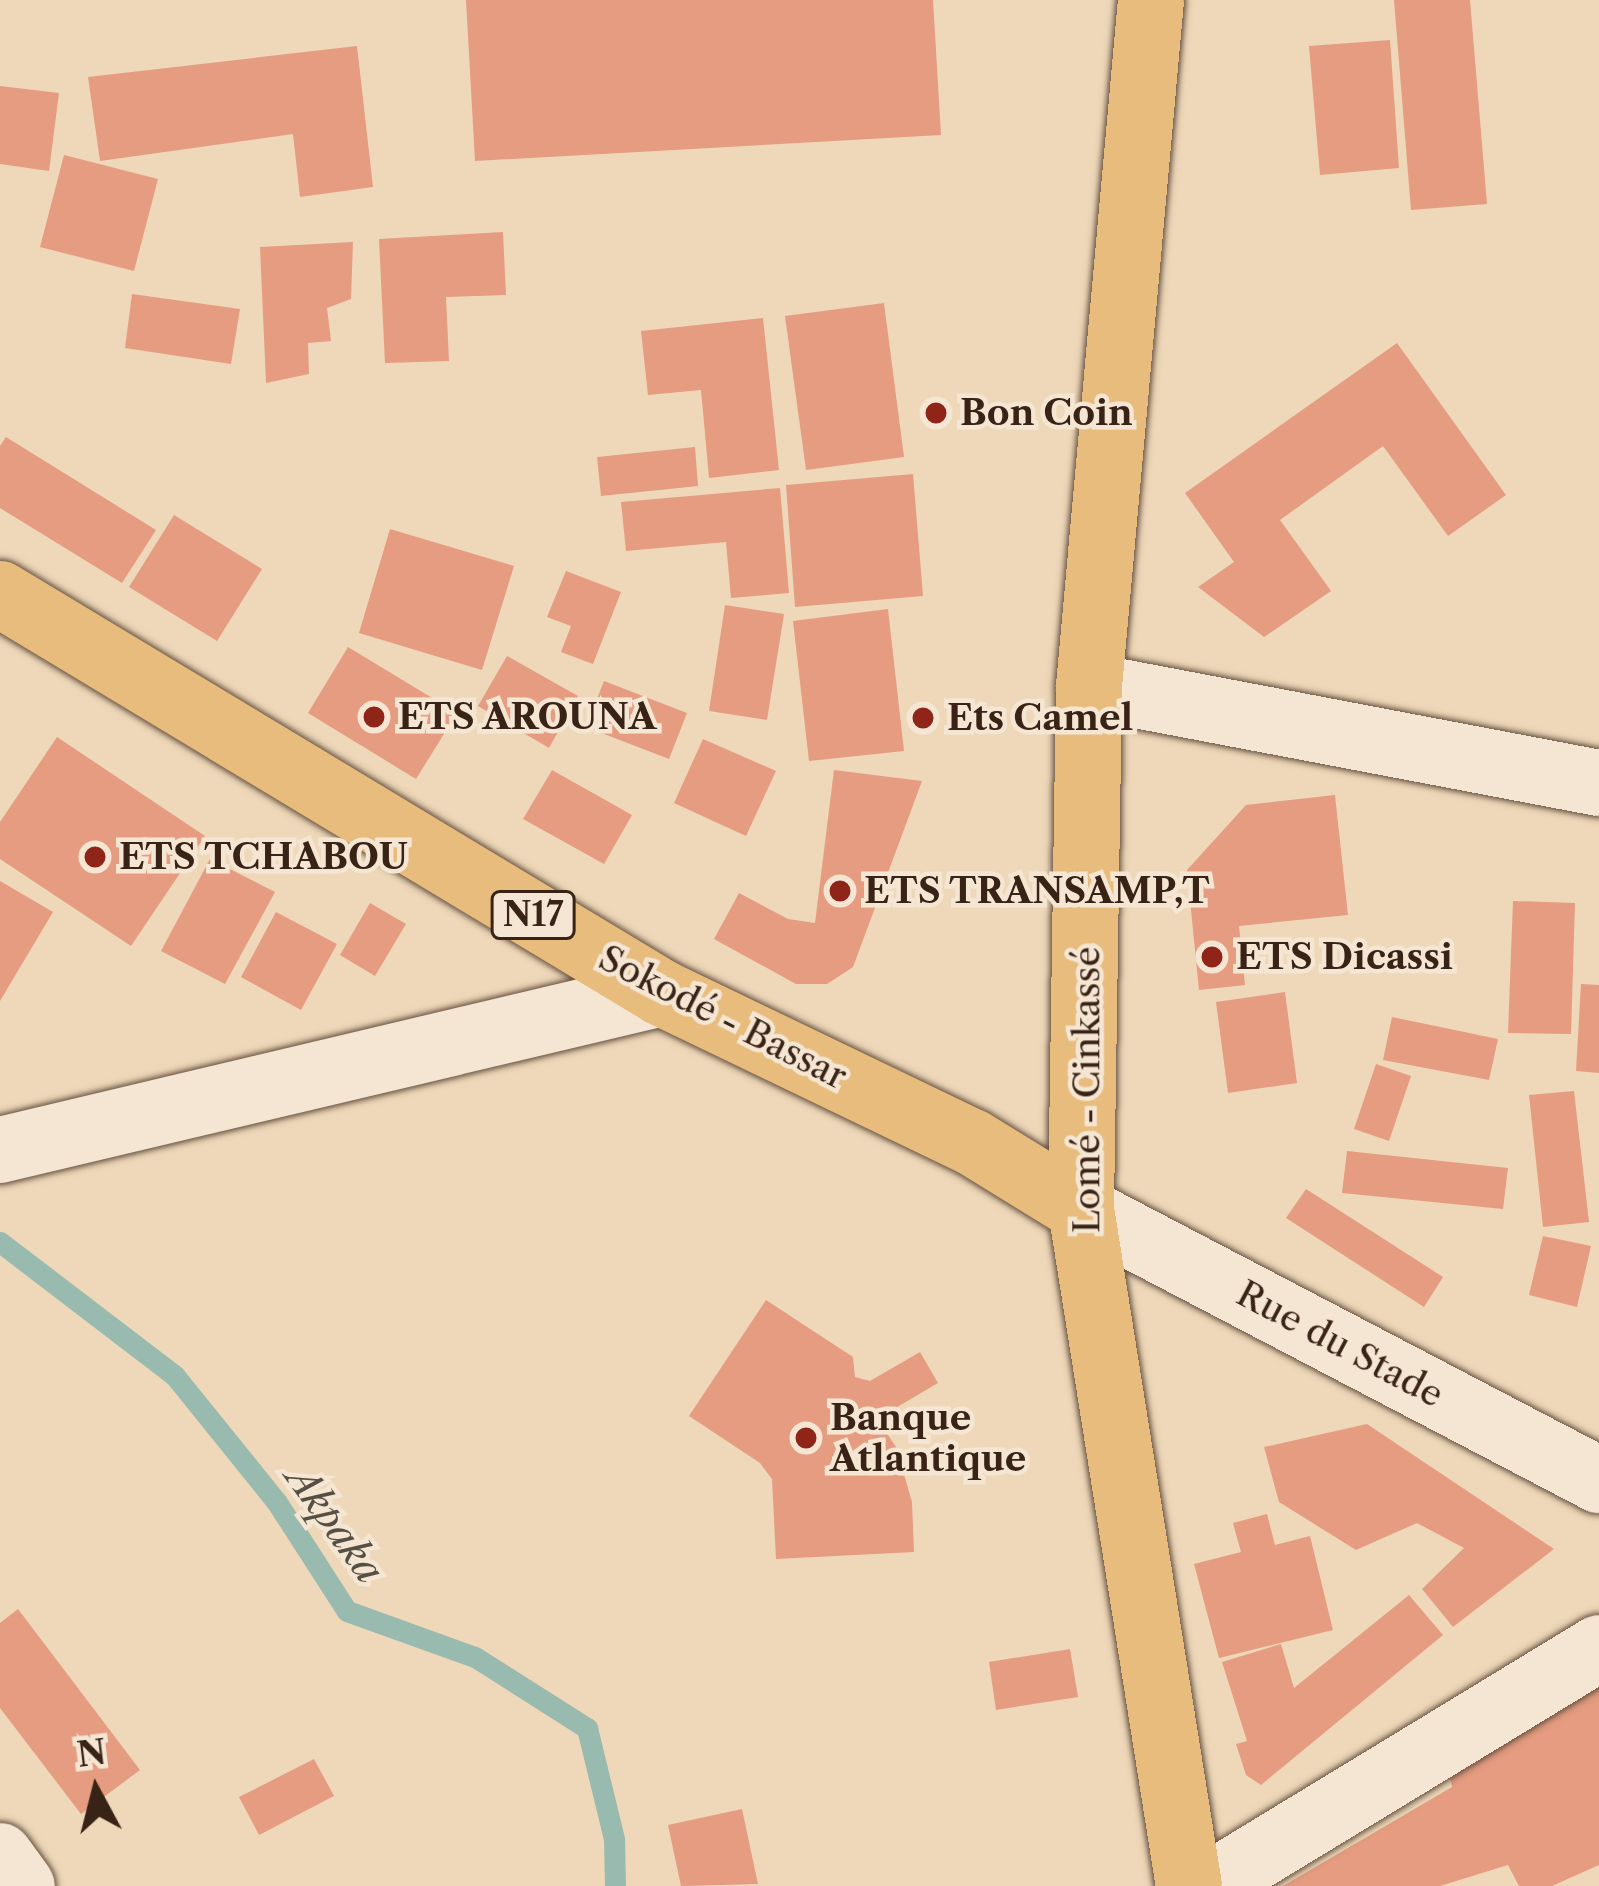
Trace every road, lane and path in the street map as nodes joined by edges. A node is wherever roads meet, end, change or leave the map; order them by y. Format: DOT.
graph roads {
  1 [pos="1151,0"];
  2 [pos="0,594"];
  3 [pos="1089,686"];
  4 [pos="1599,783"];
  5 [pos="662,993"];
  6 [pos="0,1150"];
  7 [pos="1081,1209"];
  8 [pos="1599,1480"];
  9 [pos="1599,1648"];
  10 [pos="0,1856"];
  11 [pos="22,1886"];
  12 [pos="1189,1886"];
  13 [pos="1208,1886"];
  1 -- 3 [label="main road, Lomé - Cinkassé"];
  2 -- 5 [label="main road, Sokodé - Bassar / N17"];
  3 -- 4 [label="street"];
  3 -- 7 [label="main road, Lomé - Cinkassé"];
  5 -- 6 [label="street"];
  5 -- 7 [label="main road, Sokodé - Bassar / N17"];
  7 -- 8 [label="street, Rue du Stade"];
  7 -- 12 [label="main road, Lomé - Cinkassé"];
  9 -- 13 [label="street"];
  10 -- 11 [label="street"];
}
